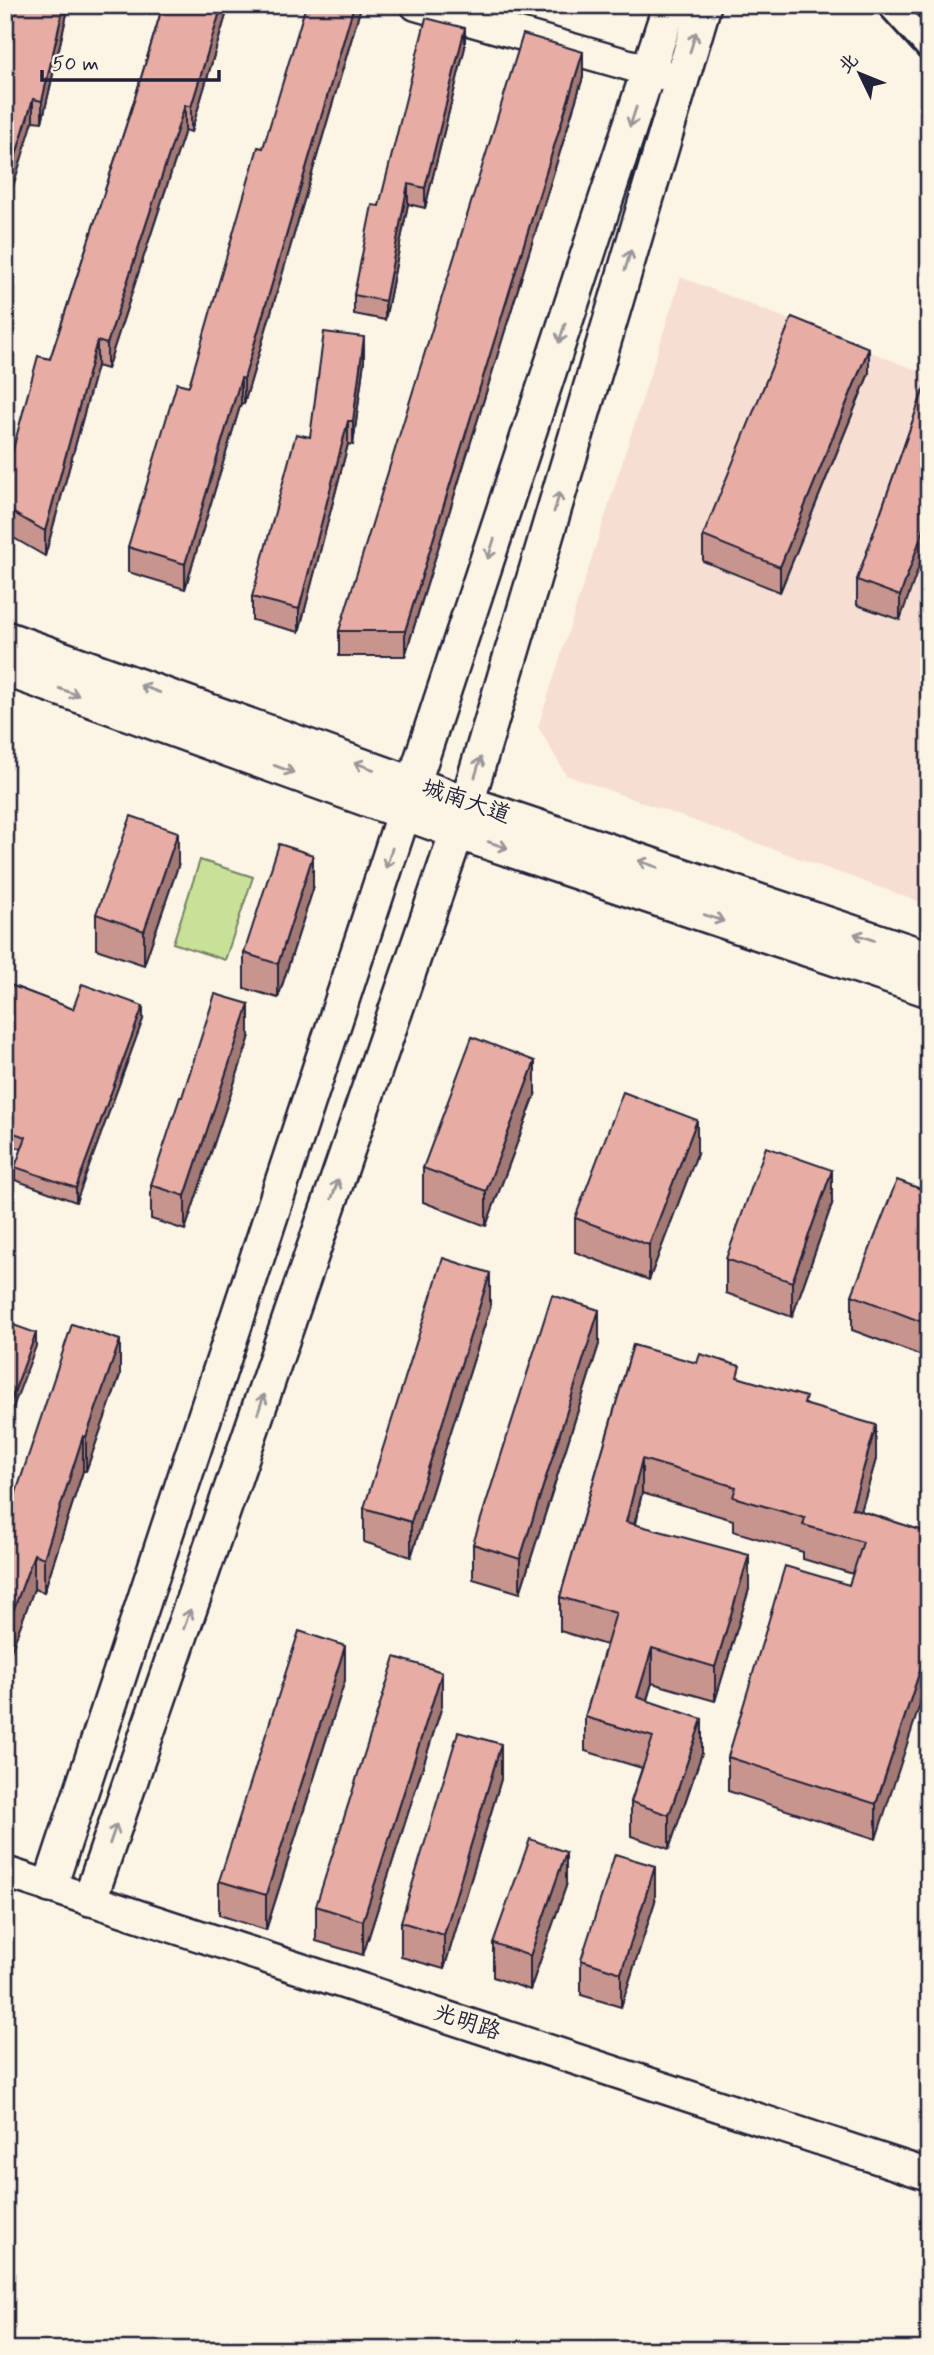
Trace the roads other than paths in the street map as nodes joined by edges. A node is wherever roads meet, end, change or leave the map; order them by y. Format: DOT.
graph roads {
  1 [pos="416,5"];
  2 [pos="670,5"];
  3 [pos="704,5"];
  4 [pos="890,5"];
  5 [pos="929,48"];
  6 [pos="649,71"];
  7 [pos="682,80"];
  8 [pos="5,638"];
  9 [pos="5,669"];
  10 [pos="409,798"];
  11 [pos="462,817"];
  12 [pos="929,958"];
  13 [pos="929,990"];
  14 [pos="5,1872"];
  15 [pos="50,1886"];
  16 [pos="90,1899"];
  17 [pos="929,2175"];
  1 -- 6 [label="street"];
  2 -- 6 [label="main road"];
  7 -- 3 [label="main road, one-way"];
  4 -- 5 [label="street"];
  6 -- 7 [label="street"];
  6 -- 10 [label="main road, one-way"];
  11 -- 7 [label="main road, one-way"];
  10 -- 8 [label="main road, 城南大道, one-way"];
  9 -- 10 [label="main road, 城南大道, one-way"];
  10 -- 11 [label="main road, 城南大道"];
  10 -- 15 [label="main road, one-way"];
  12 -- 11 [label="main road, 城南大道, one-way"];
  11 -- 13 [label="main road, 城南大道, one-way"];
  16 -- 11 [label="main road, one-way"];
  14 -- 15 [label="street, 光明路"];
  15 -- 16 [label="street, 光明路"];
  16 -- 17 [label="street, 光明路"];
}
